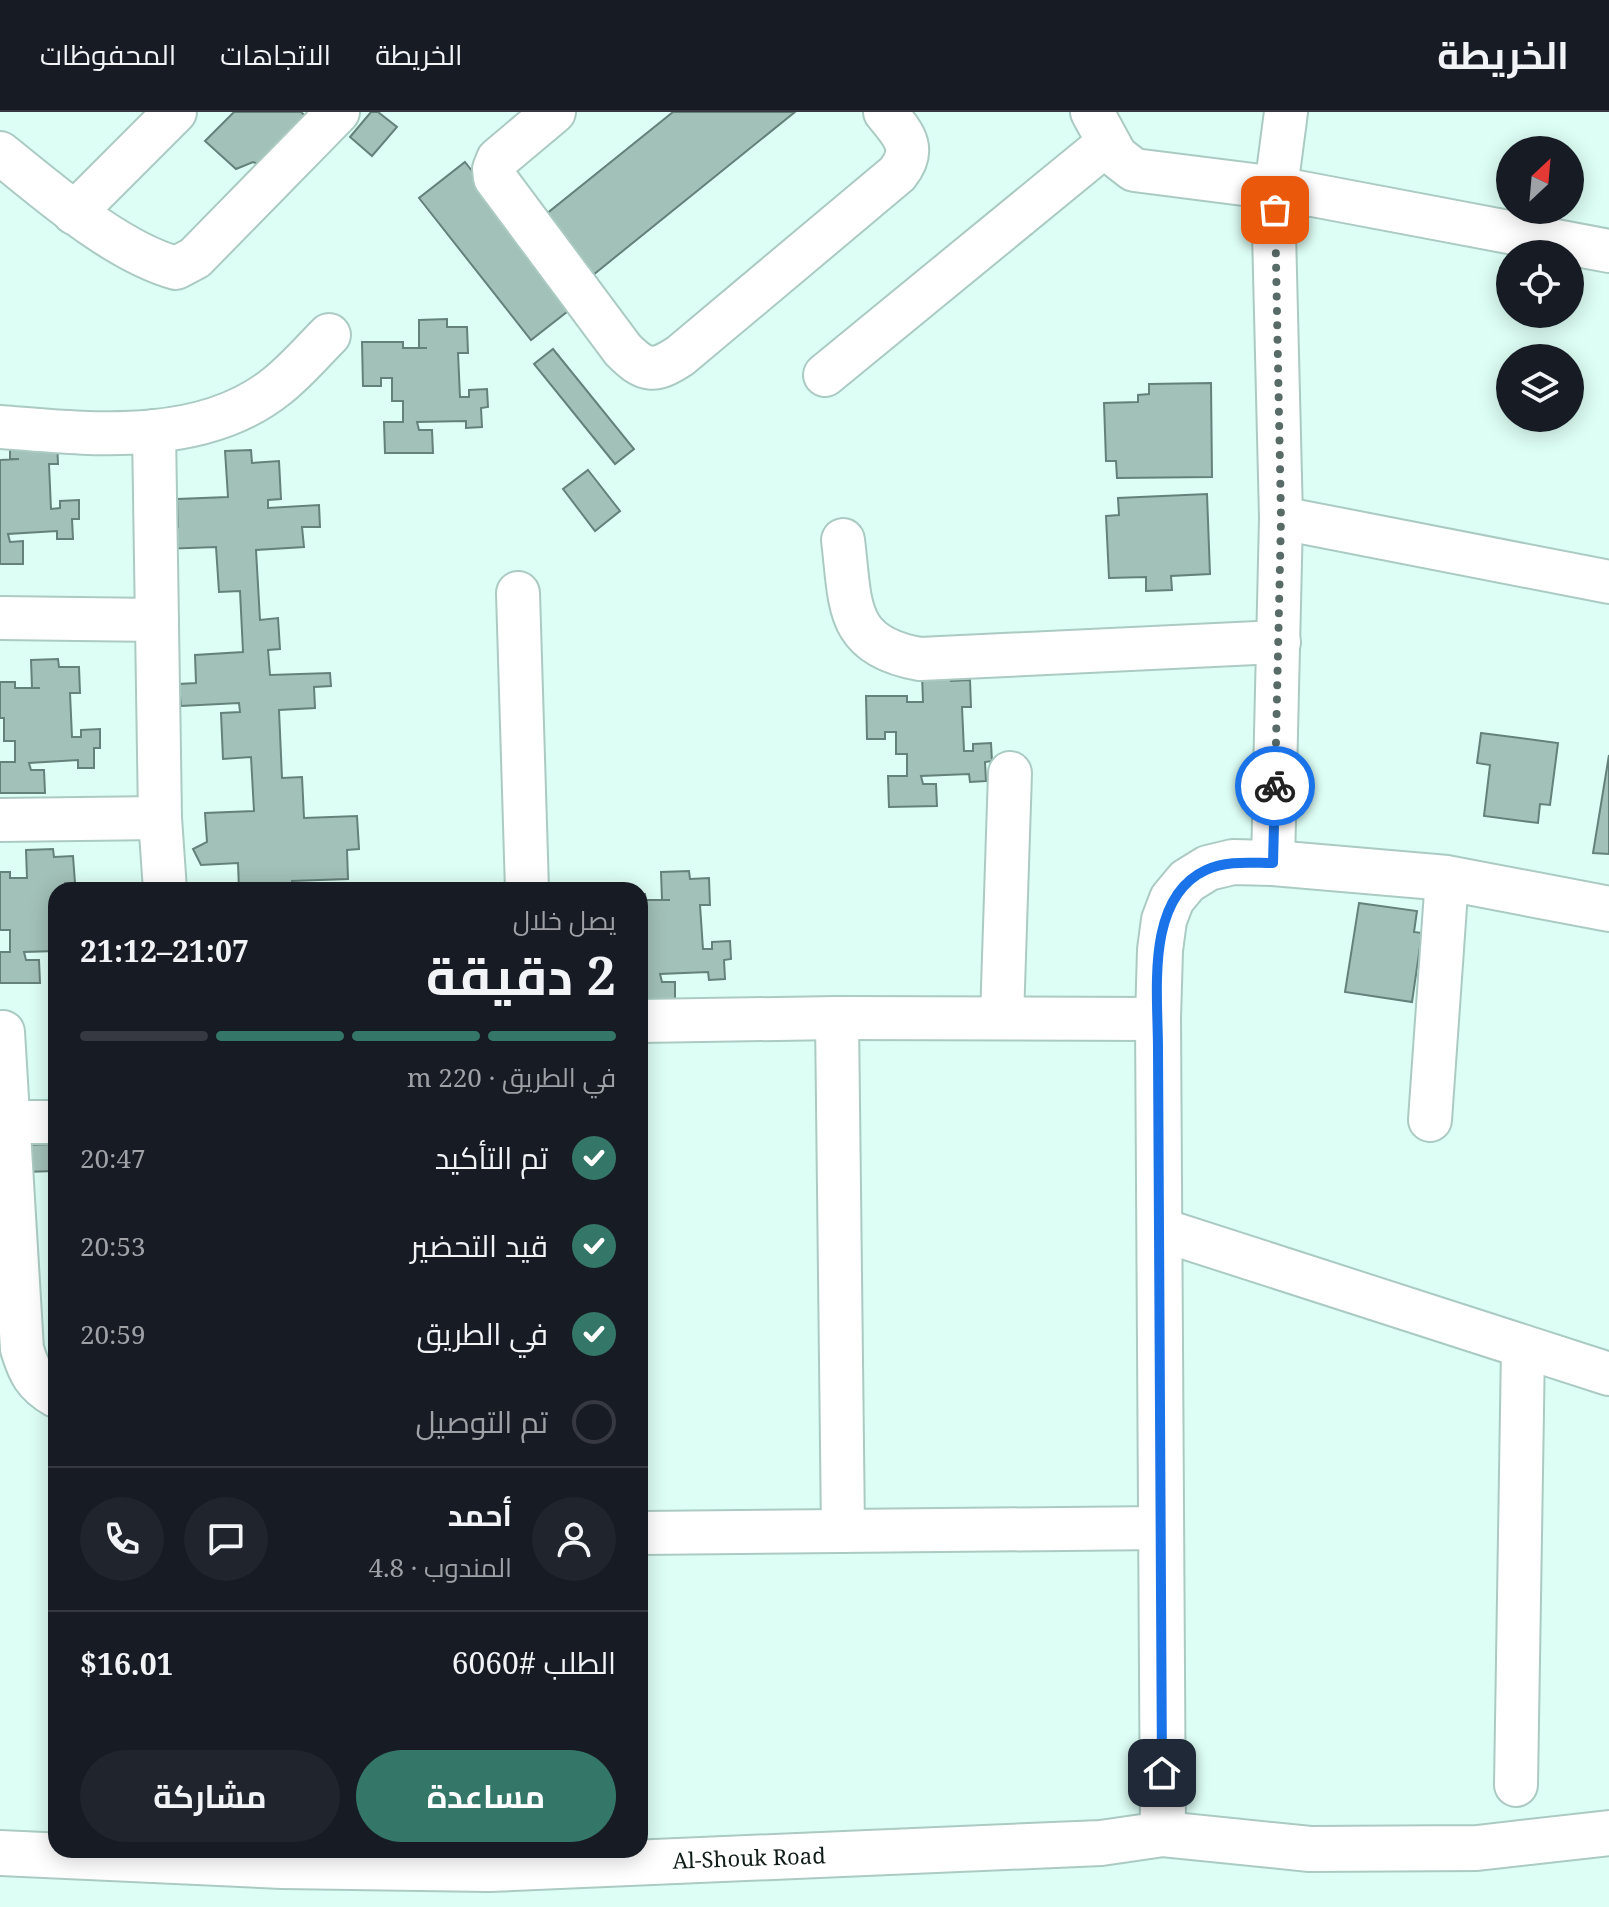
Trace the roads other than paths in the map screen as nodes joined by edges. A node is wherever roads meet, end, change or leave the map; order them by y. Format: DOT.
graph roads {
  1 [pos="175,112"];
  2 [pos="338,112"];
  3 [pos="554,112"];
  4 [pos="885,112"];
  5 [pos="1286,112"];
  6 [pos="1100,127"];
  7 [pos="0,153"];
  8 [pos="1276,188"];
  9 [pos="74,213"];
  10 [pos="1609,251"];
  11 [pos="329,335"];
  12 [pos="825,375"];
  13 [pos="0,427"];
  14 [pos="154,431"];
  15 [pos="1281,518"];
  16 [pos="843,540"];
  17 [pos="1609,582"];
  18 [pos="518,593"];
  19 [pos="0,618"];
  20 [pos="157,620"];
  21 [pos="1279,642"];
  22 [pos="1010,773"];
  23 [pos="160,818"];
  24 [pos="0,820"];
  25 [pos="1273,863"];
  26 [pos="1447,878"];
  27 [pos="164,882"];
  28 [pos="527,882"];
  29 [pos="1609,909"];
  30 [pos="837,1018"];
  31 [pos="1002,1018"];
  32 [pos="1158,1019"];
  33 [pos="648,1021"];
  34 [pos="3,1032"];
  35 [pos="1430,1120"];
  36 [pos="8,1122"];
  37 [pos="48,1122"];
  38 [pos="1159,1229"];
  39 [pos="1523,1348"];
  40 [pos="1609,1374"];
  41 [pos="48,1391"];
  42 [pos="1161,1528"];
  43 [pos="843,1531"];
  44 [pos="648,1533"];
  45 [pos="1516,1785"];
  46 [pos="1609,1833"];
  47 [pos="1163,1834"];
  48 [pos="0,1853"];
  49 [pos="48,1853"];
  50 [pos="648,1855"];
  51 [pos="174,1858"];
  52 [pos="539,1858"];
  1 -- 9 [label="street"];
  2 -- 9 [label="street"];
  3 -- 4 [label="street"];
  5 -- 8 [label="street"];
  6 -- 8 [label="street"];
  6 -- 12 [label="street"];
  7 -- 9 [label="street"];
  8 -- 10 [label="street"];
  8 -- 15 [label="street"];
  11 -- 14 [label="street"];
  13 -- 14 [label="street"];
  14 -- 20 [label="street"];
  15 -- 17 [label="street"];
  15 -- 21 [label="street"];
  16 -- 21 [label="street"];
  18 -- 28 [label="street"];
  19 -- 20 [label="street"];
  20 -- 23 [label="street"];
  21 -- 25 [label="street"];
  22 -- 31 [label="street"];
  23 -- 24 [label="street"];
  23 -- 27 [label="street"];
  25 -- 26 [label="main road"];
  25 -- 32 [label="main road"];
  26 -- 29 [label="main road"];
  26 -- 35 [label="street"];
  30 -- 31 [label="street"];
  30 -- 33 [label="street"];
  30 -- 43 [label="street"];
  31 -- 32 [label="street"];
  32 -- 38 [label="main road"];
  34 -- 36 [label="street"];
  36 -- 37 [label="street"];
  36 -- 41 [label="street"];
  38 -- 39 [label="street"];
  38 -- 42 [label="main road"];
  39 -- 40 [label="street"];
  39 -- 45 [label="street"];
  42 -- 43 [label="street"];
  42 -- 47 [label="main road"];
  43 -- 44 [label="street"];
  46 -- 47 [label="main road, Al-Shouk Road"];
  47 -- 50 [label="main road, Al-Shouk Road"];
  48 -- 49 [label="main road, Al-Shouk Road"];
  51 -- 52 [label="main road, Al-Shouk Road"];
}
